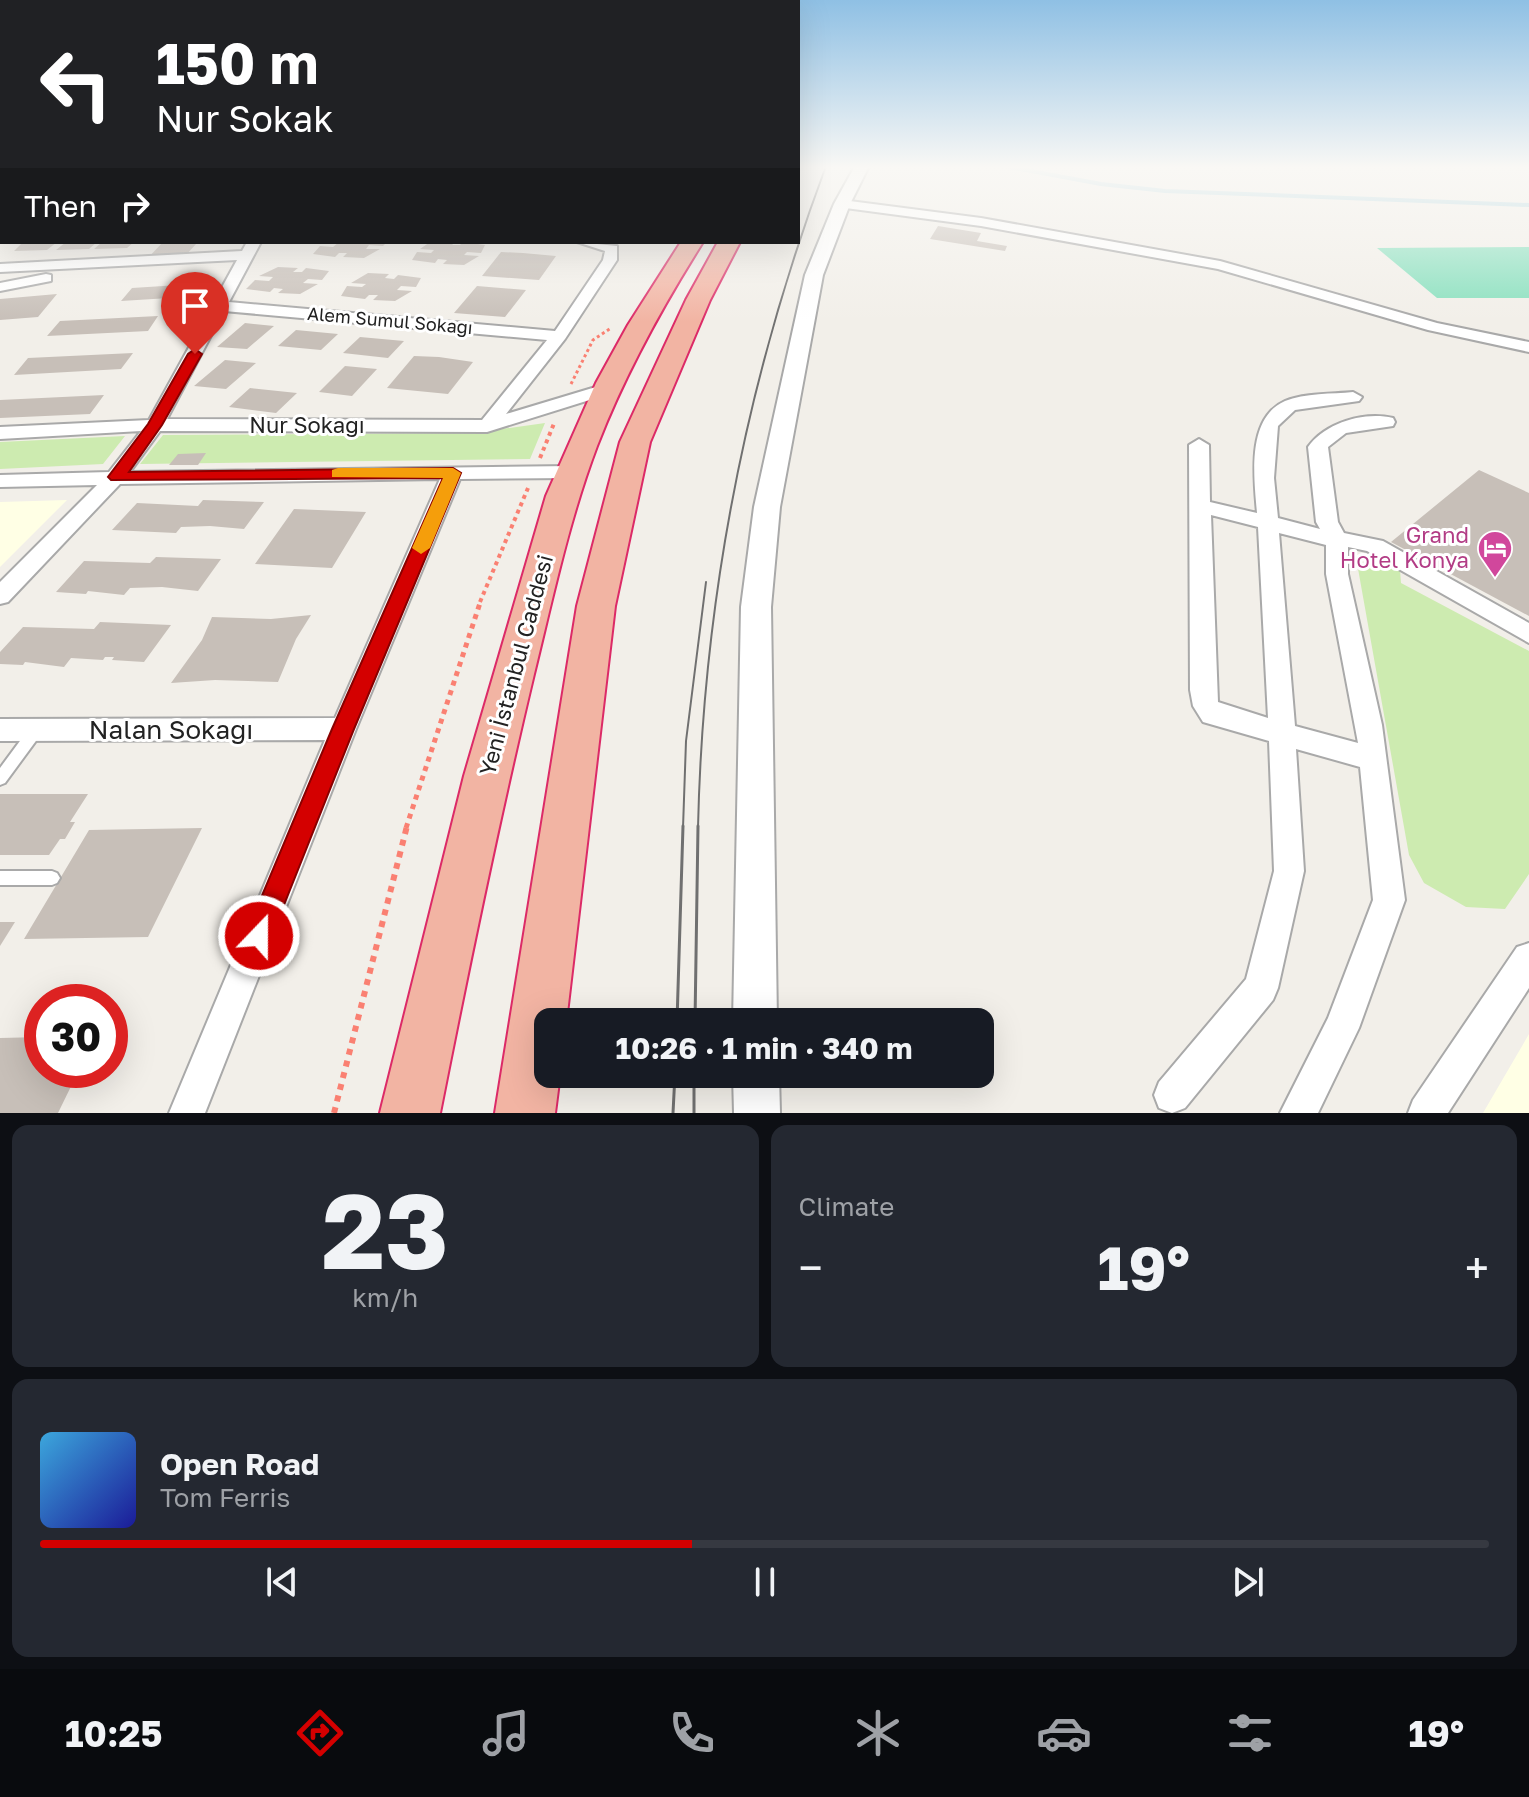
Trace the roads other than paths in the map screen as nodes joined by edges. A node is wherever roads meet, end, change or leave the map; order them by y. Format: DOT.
graph roads {
  1 [pos="837,218"];
  2 [pos="950,218"];
  3 [pos="592,244"];
  4 [pos="691,244"];
  5 [pos="728,244"];
  6 [pos="246,254"];
  7 [pos="0,268"];
  8 [pos="0,287"];
  9 [pos="222,306"];
  10 [pos="559,336"];
  11 [pos="1529,347"];
  12 [pos="609,388"];
  13 [pos="1353,397"];
  14 [pos="1386,422"];
  15 [pos="155,425"];
  16 [pos="487,426"];
  17 [pos="0,433"];
  18 [pos="1199,445"];
  19 [pos="553,472"];
  20 [pos="453,473"];
  21 [pos="116,477"];
  22 [pos="0,481"];
  23 [pos="1200,506"];
  24 [pos="1268,523"];
  25 [pos="1337,540"];
  26 [pos="0,596"];
  27 [pos="1529,634"];
  28 [pos="343,729"];
  29 [pos="0,730"];
  30 [pos="37,730"];
  31 [pos="1282,734"];
  32 [pos="1373,759"];
  33 [pos="0,779"];
  34 [pos="0,878"];
  35 [pos="52,878"];
  36 [pos="1529,959"];
  37 [pos="755,1008"];
  38 [pos="756,1088"];
  39 [pos="1172,1095"];
  40 [pos="187,1113"];
  41 [pos="410,1113"];
  42 [pos="525,1113"];
  43 [pos="757,1113"];
  44 [pos="1298,1113"];
  45 [pos="1426,1113"];
  1 -- 37 [label="street"];
  2 -- 11 [label="street"];
  3 -- 10 [label="street"];
  4 -- 12 [label="highway, Yeni İstanbul Caddesi"];
  5 -- 42 [label="highway"];
  6 -- 7 [label="street"];
  6 -- 8 [label="street"];
  6 -- 9 [label="street"];
  9 -- 10 [label="street, Alem Sumul Sokağı"];
  9 -- 15 [label="street"];
  10 -- 16 [label="street"];
  12 -- 16 [label="street, Nur Sokağı"];
  12 -- 19 [label="highway, Yeni İstanbul Caddesi"];
  13 -- 24 [label="street"];
  14 -- 25 [label="street"];
  15 -- 16 [label="street, Nur Sokağı"];
  15 -- 17 [label="street, Nur Sokağı"];
  15 -- 21 [label="street"];
  18 -- 23 [label="street"];
  19 -- 20 [label="street"];
  19 -- 41 [label="highway, Yeni İstanbul Caddesi"];
  20 -- 21 [label="street"];
  20 -- 28 [label="street"];
  21 -- 22 [label="street"];
  21 -- 26 [label="street"];
  23 -- 24 [label="street"];
  23 -- 31 [label="street"];
  24 -- 25 [label="street"];
  24 -- 31 [label="street"];
  25 -- 27 [label="street"];
  25 -- 32 [label="street"];
  28 -- 30 [label="street, Nalan Sokağı"];
  28 -- 40 [label="street"];
  29 -- 30 [label="street, Nalan Sokağı"];
  30 -- 33 [label="lane"];
  31 -- 32 [label="street"];
  31 -- 39 [label="street"];
  32 -- 44 [label="street"];
  34 -- 35 [label="lane"];
  36 -- 45 [label="street"];
  38 -- 43 [label="street"];
}
